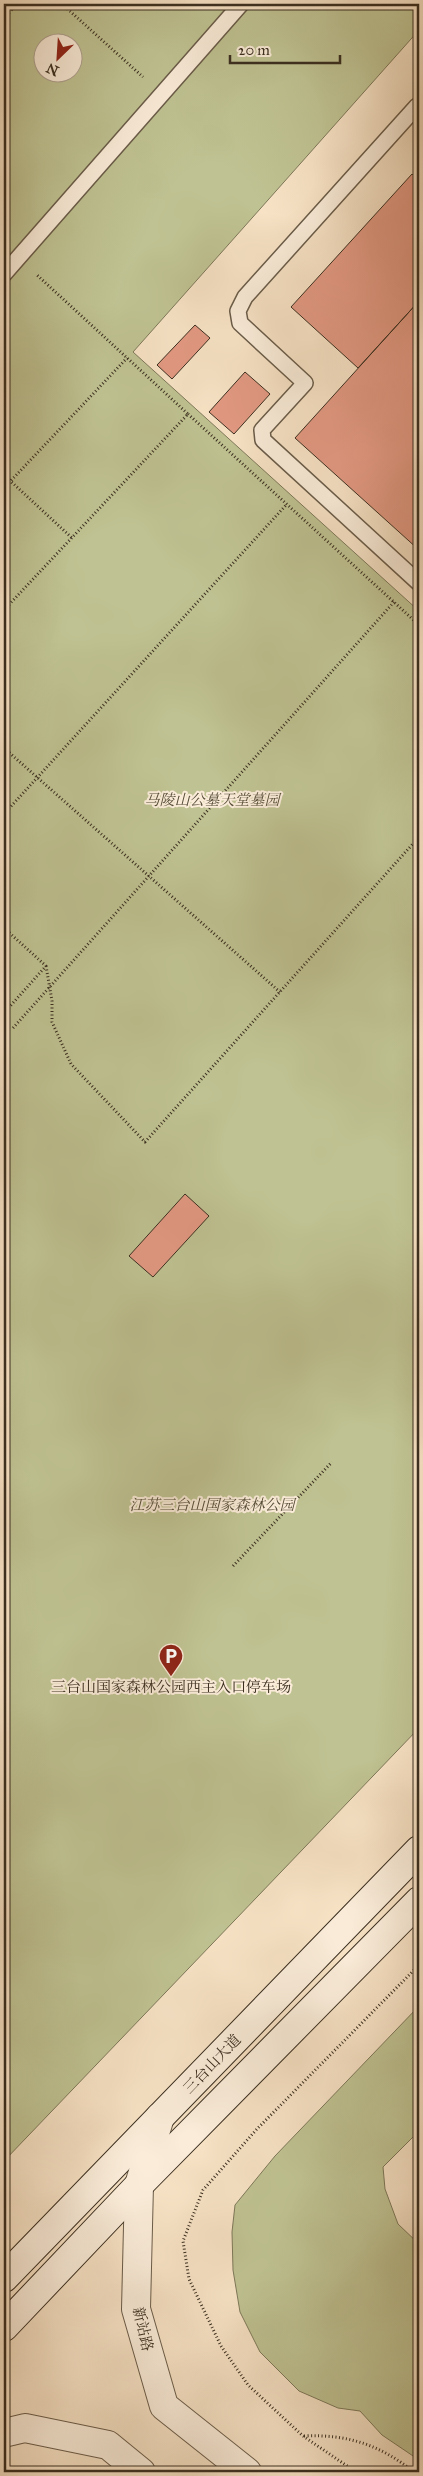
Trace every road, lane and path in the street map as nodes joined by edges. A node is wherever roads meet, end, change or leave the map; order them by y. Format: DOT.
graph roads {
  1 [pos="17,4"];
  2 [pos="62,4"];
  3 [pos="241,4"];
  4 [pos="4,18"];
  5 [pos="162,94"];
  6 [pos="419,108"];
  7 [pos="18,258"];
  8 [pos="4,274"];
  9 [pos="127,358"];
  10 [pos="188,414"];
  11 [pos="4,475"];
  12 [pos="10,481"];
  13 [pos="4,488"];
  14 [pos="287,504"];
  15 [pos="72,538"];
  16 [pos="419,583"];
  17 [pos="394,602"];
  18 [pos="4,610"];
  19 [pos="419,625"];
  20 [pos="4,748"];
  21 [pos="38,777"];
  22 [pos="4,814"];
  23 [pos="419,837"];
  24 [pos="149,876"];
  25 [pos="4,928"];
  26 [pos="46,966"];
  27 [pos="50,986"];
  28 [pos="280,992"];
  29 [pos="4,1014"];
  30 [pos="13,1028"];
  31 [pos="332,1462"];
  32 [pos="233,1566"];
  33 [pos="419,1850"];
  34 [pos="419,1902"];
  35 [pos="419,1965"];
  36 [pos="160,2117"];
  37 [pos="139,2184"];
  38 [pos="4,2278"];
  39 [pos="4,2328"];
  40 [pos="4,2433"];
  41 [pos="303,2436"];
  42 [pos="4,2472"];
  43 [pos="38,2472"];
  44 [pos="141,2472"];
  45 [pos="247,2472"];
  46 [pos="356,2472"];
  47 [pos="414,2472"];
  1 -- 4 [label="path"];
  2 -- 5 [label="path"];
  3 -- 5 [label="lane"];
  5 -- 7 [label="lane"];
  6 -- 16 [label="lane"];
  7 -- 8 [label="lane"];
  7 -- 9 [label="path"];
  9 -- 10 [label="path"];
  9 -- 12 [label="path"];
  10 -- 14 [label="path"];
  10 -- 15 [label="path"];
  11 -- 12 [label="path"];
  12 -- 13 [label="path"];
  12 -- 15 [label="path"];
  14 -- 17 [label="path"];
  14 -- 21 [label="path"];
  15 -- 18 [label="path"];
  17 -- 19 [label="path"];
  17 -- 24 [label="path"];
  20 -- 21 [label="path"];
  21 -- 22 [label="path"];
  21 -- 24 [label="path"];
  23 -- 28 [label="path"];
  24 -- 27 [label="path"];
  24 -- 28 [label="path"];
  25 -- 26 [label="path"];
  26 -- 27 [label="path"];
  26 -- 29 [label="path"];
  27 -- 28 [label="path"];
  27 -- 30 [label="path"];
  31 -- 32 [label="path"];
  33 -- 36 [label="main road, 三台山大道"];
  34 -- 37 [label="main road"];
  35 -- 41 [label="path"];
  36 -- 37 [label="main road, 新站路"];
  36 -- 38 [label="main road, 三台山大道"];
  37 -- 39 [label="main road"];
  37 -- 45 [label="main road, 新站路"];
  40 -- 44 [label="main road"];
  41 -- 46 [label="path"];
  41 -- 47 [label="path"];
  42 -- 43 [label="path"];
}
